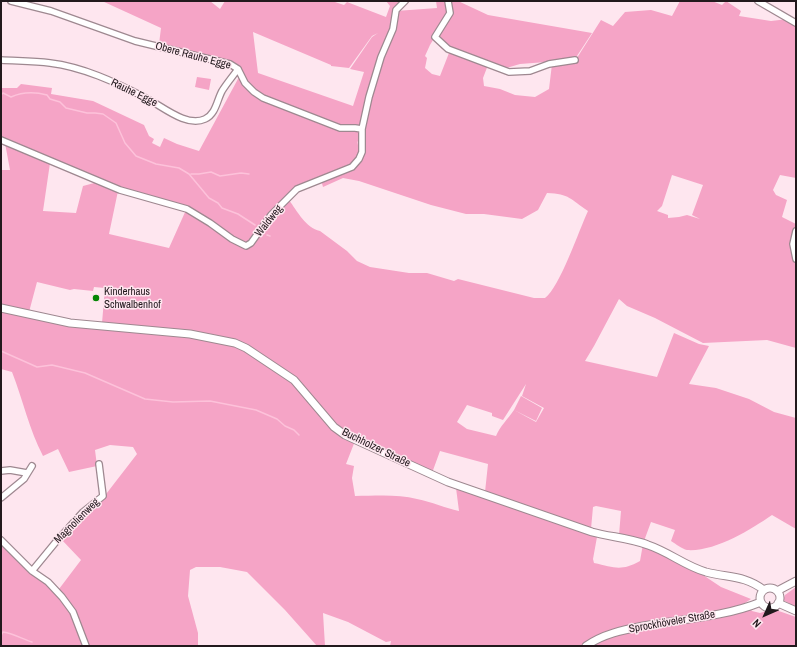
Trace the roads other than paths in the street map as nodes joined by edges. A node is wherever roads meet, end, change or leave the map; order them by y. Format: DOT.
graph roads {
  1 [pos="11,1"];
  2 [pos="405,1"];
  3 [pos="448,1"];
  4 [pos="758,1"];
  5 [pos="796,23"];
  6 [pos="1,60"];
  7 [pos="575,60"];
  8 [pos="238,69"];
  9 [pos="362,129"];
  10 [pos="1,140"];
  11 [pos="796,231"];
  12 [pos="796,259"];
  13 [pos="1,308"];
  14 [pos="99,464"];
  15 [pos="32,466"];
  16 [pos="1,471"];
  17 [pos="16,471"];
  18 [pos="28,473"];
  19 [pos="19,483"];
  20 [pos="1,498"];
  21 [pos="1,540"];
  22 [pos="32,571"];
  23 [pos="796,581"];
  24 [pos="764,590"];
  25 [pos="777,591"];
  26 [pos="761,602"];
  27 [pos="778,603"];
  28 [pos="796,611"];
  29 [pos="86,646"];
  30 [pos="586,646"];
  1 -- 8 [label="street, Obere Rauhe Egge"];
  2 -- 9 [label="street, Waldweg"];
  3 -- 7 [label="street"];
  4 -- 5 [label="street"];
  6 -- 8 [label="street, Rauhe Egge"];
  8 -- 9 [label="street, Obere Rauhe Egge"];
  9 -- 10 [label="street, Waldweg"];
  11 -- 12 [label="street"];
  13 -- 24 [label="street, Buchholzer Straße"];
  14 -- 22 [label="street, Magnolienweg"];
  15 -- 18 [label="street"];
  16 -- 17 [label="street"];
  17 -- 18 [label="street"];
  17 -- 19 [label="street"];
  18 -- 19 [label="street"];
  19 -- 20 [label="street"];
  21 -- 22 [label="street"];
  22 -- 29 [label="street"];
  23 -- 25 [label="street"];
  24 -- 25 [label="street"];
  24 -- 26 [label="street"];
  25 -- 27 [label="street"];
  26 -- 27 [label="street, Sprockhöveler Straße"];
  26 -- 30 [label="street, Sprockhöveler Straße"];
  27 -- 28 [label="street"];
}
